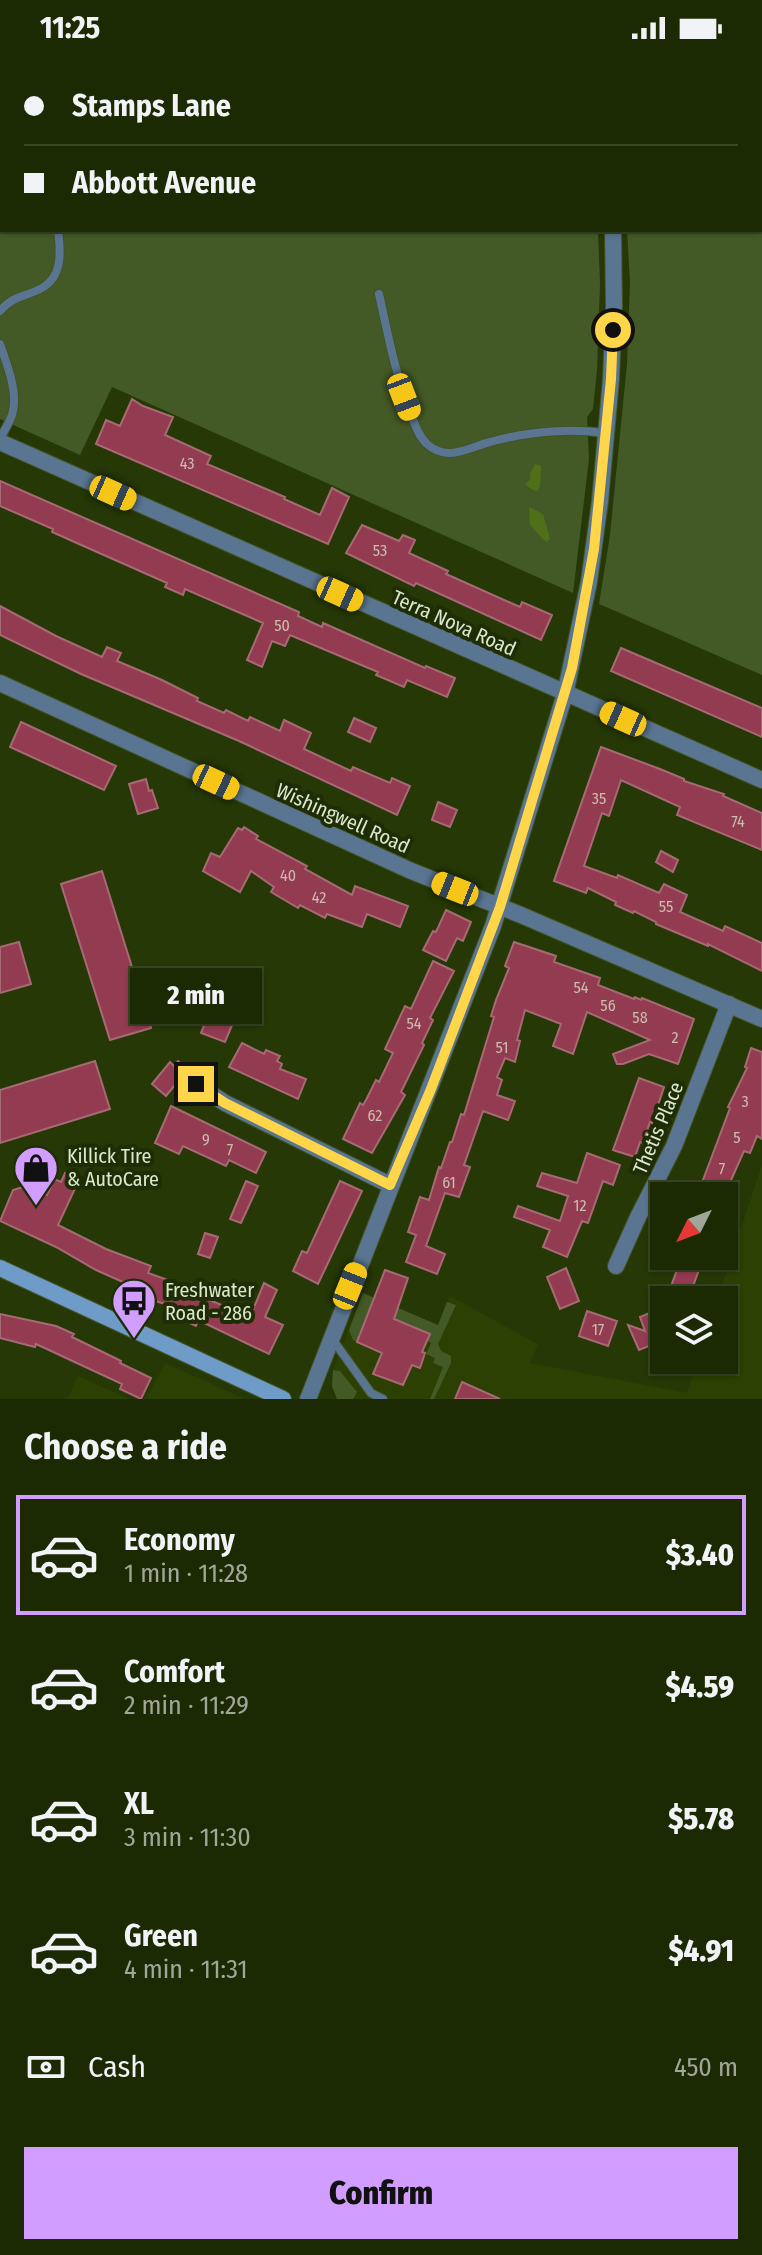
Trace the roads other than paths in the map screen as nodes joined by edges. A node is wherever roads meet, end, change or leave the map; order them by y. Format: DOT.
graph roads {
  1 [pos="58,232"];
  2 [pos="613,232"];
  3 [pos="379,294"];
  4 [pos="0,311"];
  5 [pos="0,344"];
  6 [pos="605,433"];
  7 [pos="0,441"];
  8 [pos="0,683"];
  9 [pos="565,694"];
  10 [pos="762,780"];
  11 [pos="500,907"];
  12 [pos="729,1004"];
  13 [pos="762,1019"];
  14 [pos="196,1084"];
  15 [pos="390,1185"];
  16 [pos="616,1266"];
  17 [pos="0,1268"];
  18 [pos="331,1336"];
  19 [pos="283,1399"];
  20 [pos="308,1399"];
  21 [pos="383,1399"];
  1 -- 4 [label="lane"];
  2 -- 6 [label="street"];
  3 -- 6 [label="lane"];
  5 -- 7 [label="lane"];
  6 -- 9 [label="street"];
  7 -- 9 [label="street, Terra Nova Road"];
  8 -- 11 [label="street, Wishingwell Road"];
  9 -- 10 [label="street, Terra Nova Road"];
  9 -- 11 [label="street"];
  11 -- 12 [label="street, Wishingwell Road"];
  11 -- 15 [label="street"];
  12 -- 13 [label="street, Wishingwell Road"];
  12 -- 16 [label="street, Thetis Place"];
  14 -- 15 [label="street"];
  15 -- 18 [label="street"];
  17 -- 19 [label="main road"];
  18 -- 20 [label="street"];
  18 -- 21 [label="lane"];
}
